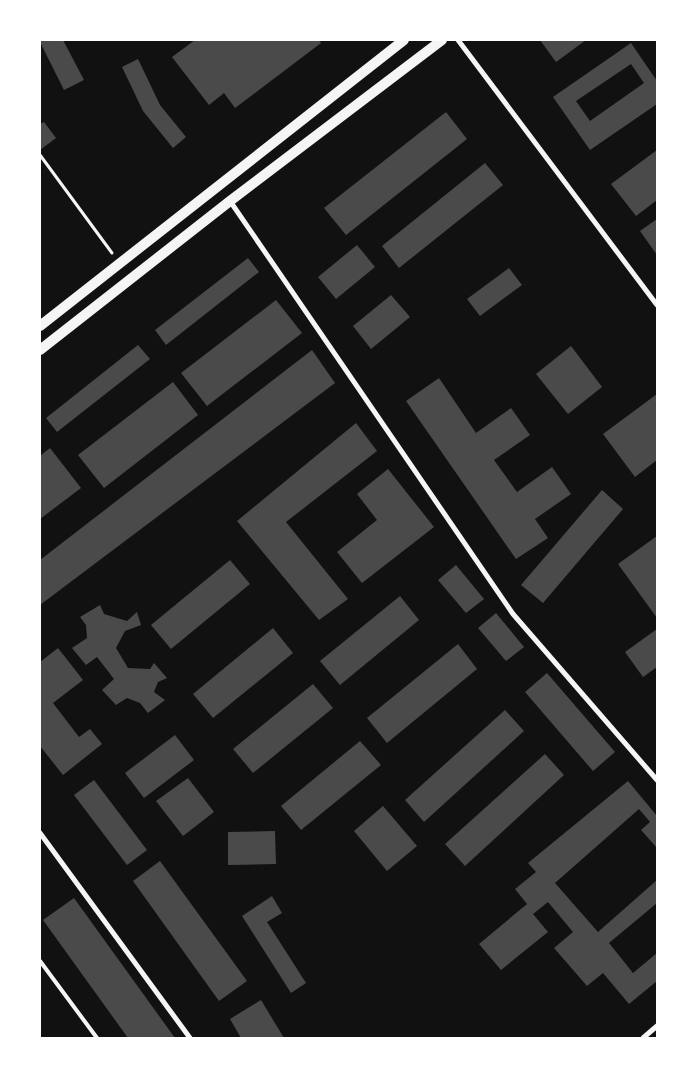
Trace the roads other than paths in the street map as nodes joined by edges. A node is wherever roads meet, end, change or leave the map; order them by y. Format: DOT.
graph roads {
  1 [pos="404,40"];
  2 [pos="442,40"];
  3 [pos="458,40"];
  4 [pos="230,201"];
  5 [pos="657,305"];
  6 [pos="40,326"];
  7 [pos="40,350"];
  8 [pos="657,780"];
  9 [pos="40,833"];
  10 [pos="40,961"];
  11 [pos="657,1026"];
  12 [pos="97,1038"];
  13 [pos="190,1038"];
  14 [pos="643,1038"];
  1 -- 6 [label="main road"];
  2 -- 4 [label="main road"];
  3 -- 5 [label="street"];
  4 -- 7 [label="main road"];
  4 -- 8 [label="street"];
  9 -- 13 [label="street"];
  10 -- 12 [label="lane"];
  11 -- 14 [label="street"];
}
